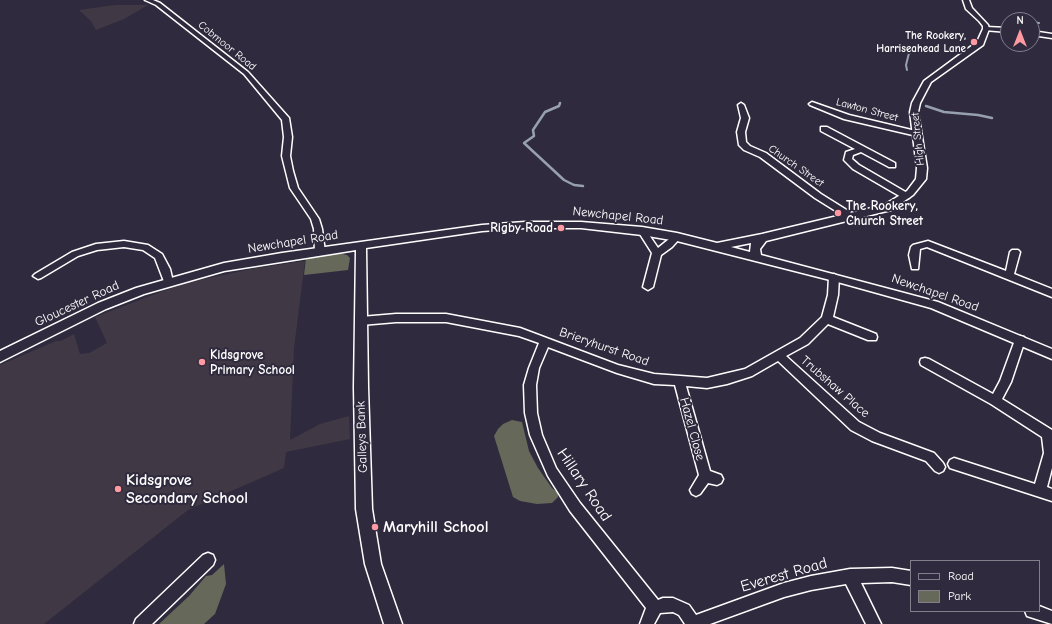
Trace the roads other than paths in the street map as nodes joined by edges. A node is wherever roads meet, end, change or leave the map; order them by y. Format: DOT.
graph roads {
  1 [pos="148,0"];
  2 [pos="966,0"];
  3 [pos="986,29"];
  4 [pos="1000,30"];
  5 [pos="1040,34"];
  6 [pos="1052,36"];
  7 [pos="812,104"];
  8 [pos="741,105"];
  9 [pos="824,129"];
  10 [pos="917,134"];
  11 [pos="861,149"];
  12 [pos="892,165"];
  13 [pos="906,196"];
  14 [pos="850,216"];
  15 [pos="642,231"];
  16 [pos="677,237"];
  17 [pos="762,238"];
  18 [pos="361,246"];
  19 [pos="712,246"];
  20 [pos="320,252"];
  21 [pos="1015,252"];
  22 [pos="657,253"];
  23 [pos="756,257"];
  24 [pos="915,267"];
  25 [pos="1009,276"];
  26 [pos="834,277"];
  27 [pos="35,278"];
  28 [pos="168,282"];
  29 [pos="648,287"];
  30 [pos="1052,293"];
  31 [pos="827,319"];
  32 [pos="361,322"];
  33 [pos="872,337"];
  34 [pos="1020,340"];
  35 [pos="545,341"];
  36 [pos="1052,354"];
  37 [pos="779,356"];
  38 [pos="0,357"];
  39 [pos="925,362"];
  40 [pos="679,381"];
  41 [pos="994,401"];
  42 [pos="954,464"];
  43 [pos="939,467"];
  44 [pos="705,476"];
  45 [pos="717,479"];
  46 [pos="696,490"];
  47 [pos="1040,490"];
  48 [pos="1052,495"];
  49 [pos="208,560"];
  50 [pos="850,576"];
  51 [pos="910,578"];
  52 [pos="655,608"];
  53 [pos="1035,612"];
  54 [pos="1052,618"];
  55 [pos="141,624"];
  56 [pos="393,624"];
  57 [pos="647,624"];
  58 [pos="693,624"];
  59 [pos="874,624"];
  1 -- 20 [label="street, Cobmoor Road"];
  2 -- 3 [label="street"];
  3 -- 4 [label="street"];
  3 -- 10 [label="street, High Street"];
  5 -- 6 [label="street"];
  7 -- 10 [label="street, Lawton Street"];
  8 -- 14 [label="street, Church Street"];
  9 -- 11 [label="street"];
  10 -- 13 [label="street, High Street"];
  11 -- 12 [label="street"];
  11 -- 13 [label="street"];
  13 -- 14 [label="street, High Street"];
  14 -- 17 [label="street, High Street"];
  15 -- 16 [label="street, Newchapel Road"];
  15 -- 18 [label="street, Newchapel Road"];
  15 -- 22 [label="street"];
  16 -- 19 [label="street, Newchapel Road"];
  16 -- 22 [label="street"];
  17 -- 19 [label="street, High Street"];
  17 -- 23 [label="street"];
  18 -- 20 [label="street, Newchapel Road"];
  18 -- 32 [label="street, Galleys Bank"];
  19 -- 23 [label="street, Newchapel Road"];
  20 -- 28 [label="street, Newchapel Road"];
  21 -- 25 [label="street"];
  22 -- 29 [label="street"];
  23 -- 26 [label="street, Newchapel Road"];
  24 -- 25 [label="street"];
  25 -- 30 [label="street"];
  26 -- 31 [label="street"];
  26 -- 34 [label="street, Newchapel Road"];
  27 -- 28 [label="street"];
  28 -- 38 [label="street, Gloucester Road"];
  31 -- 33 [label="street"];
  31 -- 37 [label="street, Brieryhurst Road"];
  32 -- 35 [label="street, Brieryhurst Road"];
  32 -- 56 [label="street, Galleys Bank"];
  34 -- 36 [label="street, Newchapel Road"];
  34 -- 41 [label="street"];
  35 -- 40 [label="street, Brieryhurst Road"];
  35 -- 52 [label="street, Hillary Road"];
  37 -- 40 [label="street, Brieryhurst Road"];
  37 -- 43 [label="street, Trubshaw Place"];
  39 -- 41 [label="street"];
  40 -- 44 [label="street, Hazel Close"];
  41 -- 47 [label="street"];
  42 -- 47 [label="street"];
  44 -- 45 [label="street, Hazel Close"];
  44 -- 46 [label="street, Hazel Close"];
  47 -- 48 [label="street"];
  49 -- 55 [label="street"];
  50 -- 51 [label="street, Everest Road"];
  50 -- 58 [label="street, Everest Road"];
  50 -- 59 [label="street"];
  52 -- 57 [label="street"];
  52 -- 58 [label="street"];
  53 -- 54 [label="street"];
}
